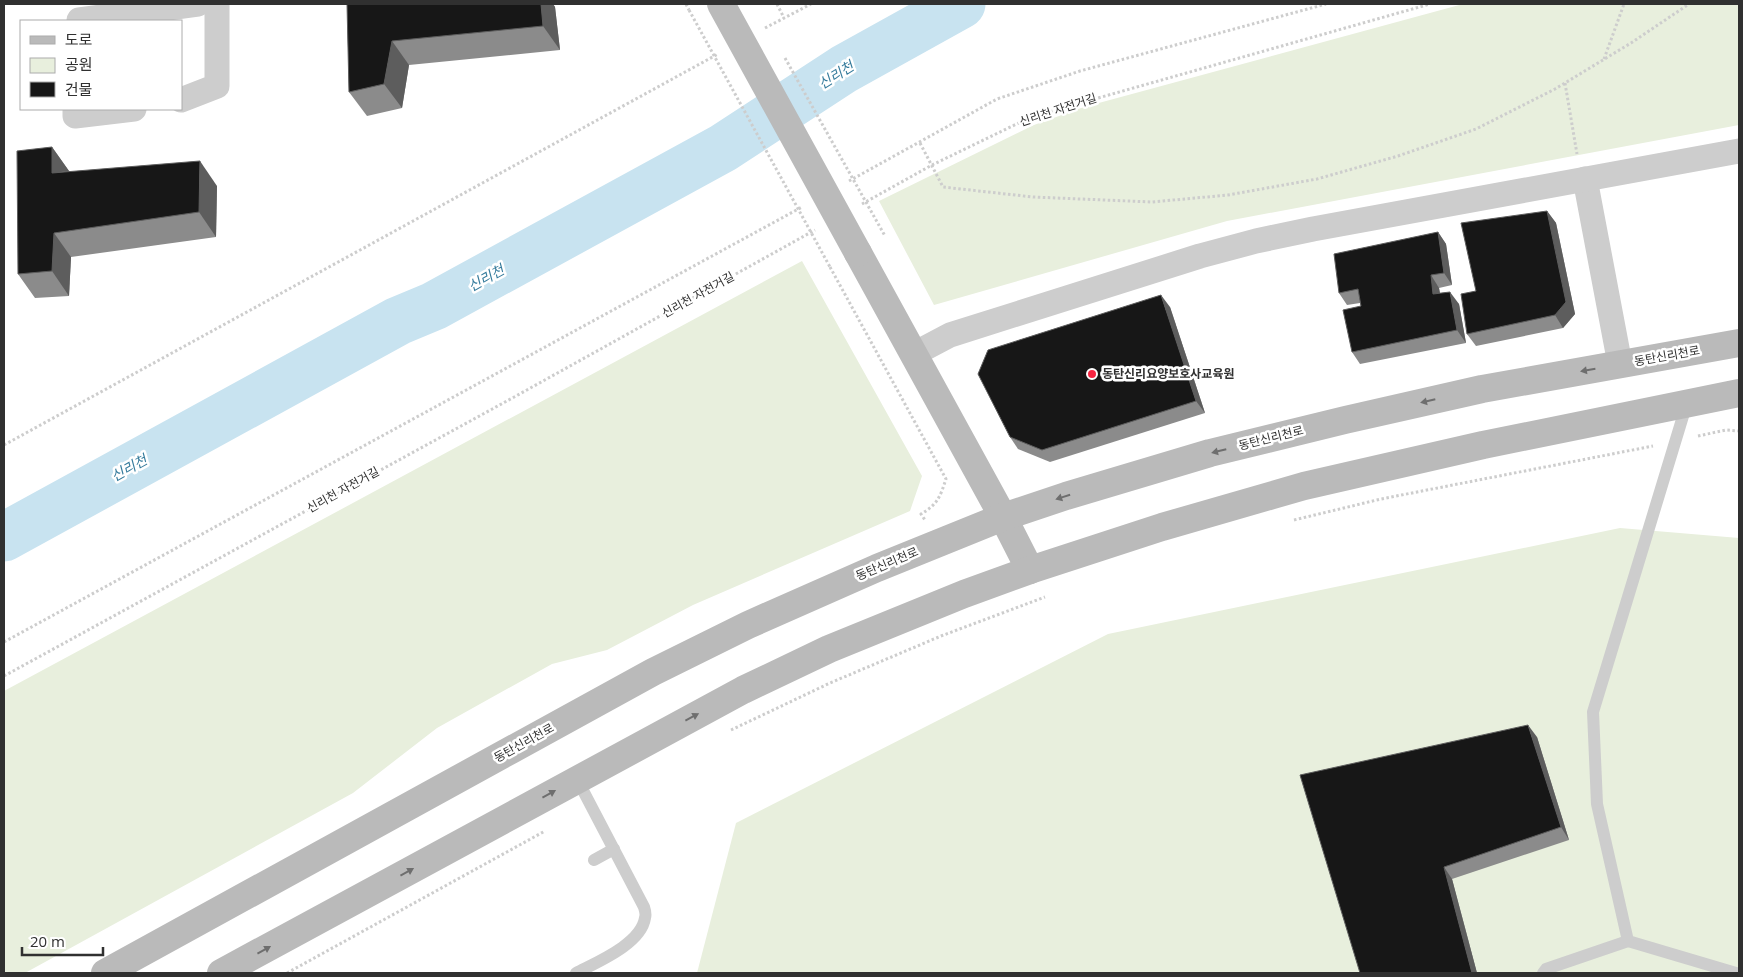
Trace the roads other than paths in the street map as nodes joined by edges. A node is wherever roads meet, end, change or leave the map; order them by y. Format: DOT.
graph roads {
  1 [pos="198,4"];
  2 [pos="217,4"];
  3 [pos="721,4"];
  4 [pos="75,15"];
  5 [pos="182,100"];
  6 [pos="75,110"];
  7 [pos="126,110"];
  8 [pos="1739,151"];
  9 [pos="1582,171"];
  10 [pos="1739,343"];
  11 [pos="914,354"];
  12 [pos="1620,364"];
  13 [pos="1739,393"];
  14 [pos="1687,403"];
  15 [pos="1003,517"];
  16 [pos="1030,570"];
  17 [pos="577,779"];
  18 [pos="614,849"];
  19 [pos="594,860"];
  20 [pos="1628,941"];
  21 [pos="105,973"];
  22 [pos="221,973"];
  23 [pos="576,973"];
  24 [pos="1543,973"];
  25 [pos="1736,973"];
  1 -- 4 [label="street"];
  2 -- 5 [label="street"];
  3 -- 11 [label="main road, bridge"];
  6 -- 7 [label="street"];
  8 -- 9 [label="street"];
  9 -- 11 [label="street"];
  9 -- 12 [label="street"];
  10 -- 12 [label="main road, 동탄신리천로"];
  11 -- 15 [label="main road"];
  12 -- 15 [label="main road, 동탄신리천로, one-way"];
  13 -- 14 [label="main road"];
  14 -- 16 [label="main road"];
  14 -- 20 [label="lane"];
  15 -- 16 [label="main road"];
  15 -- 21 [label="main road, 동탄신리천로"];
  17 -- 16 [label="main road, one-way"];
  17 -- 18 [label="lane"];
  22 -- 17 [label="main road, one-way"];
  18 -- 19 [label="lane"];
  18 -- 23 [label="lane"];
  20 -- 24 [label="lane"];
  20 -- 25 [label="lane"];
}
